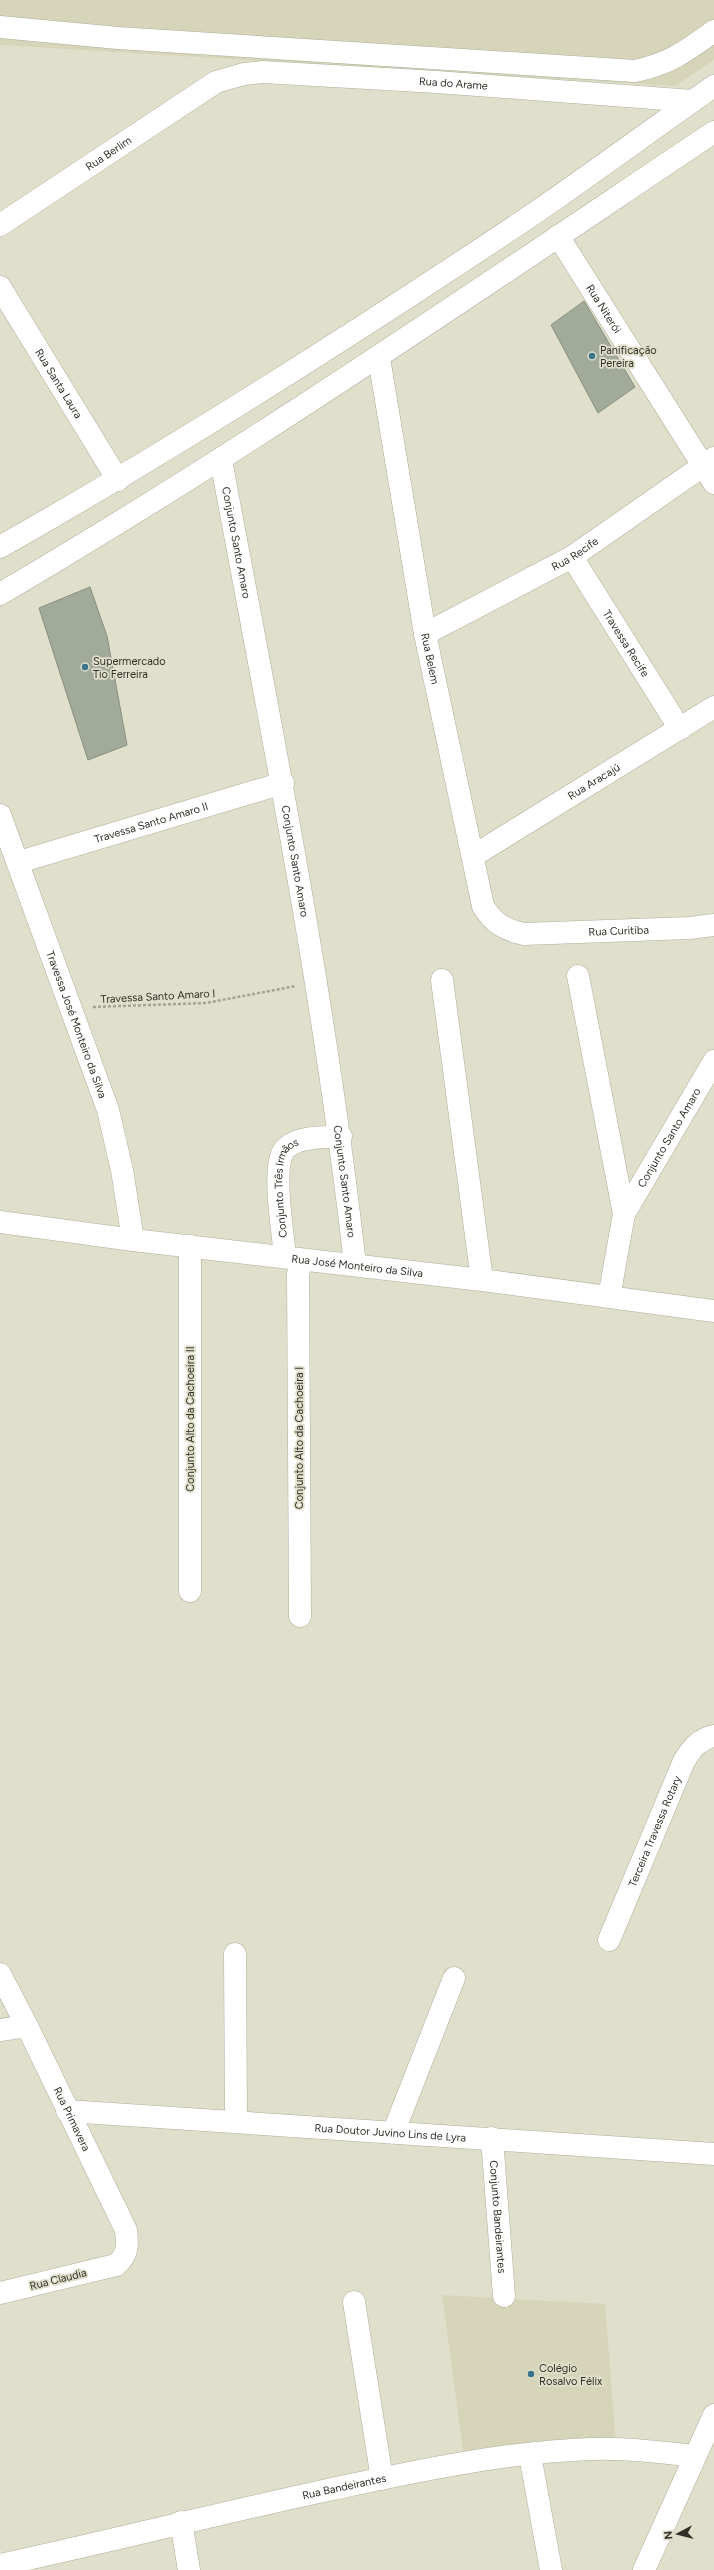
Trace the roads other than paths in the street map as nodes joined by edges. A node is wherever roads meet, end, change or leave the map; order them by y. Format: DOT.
graph roads {
  1 [pos="0,27"];
  2 [pos="714,31"];
  3 [pos="216,82"];
  4 [pos="714,86"];
  5 [pos="693,101"];
  6 [pos="714,132"];
  7 [pos="0,225"];
  8 [pos="558,236"];
  9 [pos="0,287"];
  10 [pos="379,358"];
  11 [pos="221,460"];
  12 [pos="708,461"];
  13 [pos="118,480"];
  14 [pos="714,483"];
  15 [pos="2,541"];
  16 [pos="572,557"];
  17 [pos="0,594"];
  18 [pos="425,634"];
  19 [pos="714,707"];
  20 [pos="680,729"];
  21 [pos="283,783"];
  22 [pos="0,815"];
  23 [pos="473,856"];
  24 [pos="19,862"];
  25 [pos="714,925"];
  26 [pos="524,934"];
  27 [pos="578,976"];
  28 [pos="442,980"];
  29 [pos="714,1061"];
  30 [pos="341,1136"];
  31 [pos="624,1214"];
  32 [pos="0,1222"];
  33 [pos="133,1240"];
  34 [pos="190,1246"];
  35 [pos="293,1258"];
  36 [pos="355,1265"];
  37 [pos="482,1280"];
  38 [pos="609,1297"];
  39 [pos="714,1311"];
  40 [pos="190,1591"];
  41 [pos="300,1616"];
  42 [pos="714,1736"];
  43 [pos="609,1940"];
  44 [pos="235,1954"];
  45 [pos="0,1974"];
  46 [pos="454,1978"];
  47 [pos="28,2026"];
  48 [pos="0,2030"];
  49 [pos="67,2111"];
  50 [pos="236,2120"];
  51 [pos="394,2131"];
  52 [pos="492,2138"];
  53 [pos="714,2154"];
  54 [pos="116,2265"];
  55 [pos="0,2293"];
  56 [pos="504,2296"];
  57 [pos="354,2302"];
  58 [pos="714,2415"];
  59 [pos="530,2455"];
  60 [pos="694,2456"];
  61 [pos="382,2479"];
  62 [pos="181,2522"];
  63 [pos="42,2563"];
  64 [pos="0,2565"];
  65 [pos="189,2570"];
  66 [pos="551,2570"];
  67 [pos="644,2570"];
  1 -- 2 [label="main road"];
  3 -- 5 [label="main road, Rua do Arame"];
  3 -- 7 [label="main road, Rua Berlim"];
  4 -- 5 [label="main road"];
  5 -- 13 [label="main road"];
  6 -- 8 [label="main road"];
  8 -- 10 [label="main road"];
  8 -- 12 [label="main road, Rua Niterói"];
  9 -- 13 [label="main road, Rua Santa Laura"];
  10 -- 11 [label="main road"];
  10 -- 18 [label="main road, Rua Belem"];
  11 -- 17 [label="main road"];
  11 -- 21 [label="main road, Conjunto Santo Amaro"];
  12 -- 14 [label="main road, Rua Niterói"];
  12 -- 16 [label="main road, Rua Recife"];
  13 -- 15 [label="main road"];
  16 -- 18 [label="main road, Rua Recife"];
  16 -- 20 [label="main road, Travessa Recife"];
  18 -- 23 [label="main road, Rua Belem"];
  19 -- 20 [label="main road, Rua Aracajú"];
  20 -- 23 [label="main road, Rua Aracajú"];
  21 -- 24 [label="main road, Travessa Santo Amaro II"];
  21 -- 30 [label="main road, Conjunto Santo Amaro"];
  22 -- 24 [label="main road, Travessa José Monteiro da Silva"];
  23 -- 26 [label="main road, Rua Belem"];
  24 -- 33 [label="main road, Travessa José Monteiro da Silva"];
  25 -- 26 [label="main road, Rua Curitiba"];
  27 -- 31 [label="main road, Conjunto Santo Amaro"];
  28 -- 37 [label="main road"];
  29 -- 31 [label="main road, Conjunto Santo Amaro"];
  30 -- 35 [label="main road, Conjunto Três Irmãos"];
  30 -- 36 [label="main road, Conjunto Santo Amaro"];
  31 -- 38 [label="main road, Conjunto Santo Amaro"];
  32 -- 33 [label="main road, Rua José Monteiro da Silva"];
  33 -- 34 [label="main road, Rua José Monteiro da Silva"];
  34 -- 35 [label="main road, Rua José Monteiro da Silva"];
  34 -- 40 [label="main road, Conjunto Alto da Cachoeira II"];
  35 -- 36 [label="main road, Rua José Monteiro da Silva"];
  35 -- 41 [label="main road, Conjunto Alto da Cachoeira I"];
  36 -- 37 [label="main road, Rua José Monteiro da Silva"];
  37 -- 38 [label="main road, Rua José Monteiro da Silva"];
  38 -- 39 [label="main road, Rua José Monteiro da Silva"];
  42 -- 43 [label="main road, Terceira Travessa Rotary"];
  44 -- 50 [label="main road"];
  45 -- 47 [label="main road, Rua Primavera"];
  46 -- 51 [label="main road"];
  47 -- 48 [label="main road"];
  47 -- 49 [label="main road, Rua Primavera"];
  49 -- 50 [label="main road, Rua Doutor Juvino Lins de Lyra"];
  49 -- 54 [label="main road, Rua Primavera"];
  50 -- 51 [label="main road, Rua Doutor Juvino Lins de Lyra"];
  51 -- 52 [label="main road, Rua Doutor Juvino Lins de Lyra"];
  52 -- 53 [label="main road, Rua Doutor Juvino Lins de Lyra"];
  52 -- 56 [label="main road, Conjunto Bandeirantes"];
  54 -- 55 [label="main road, Rua Claudia"];
  57 -- 61 [label="main road"];
  58 -- 60 [label="main road"];
  59 -- 60 [label="main road, Rua Bandeirantes"];
  59 -- 61 [label="main road, Rua Bandeirantes"];
  59 -- 66 [label="main road"];
  60 -- 67 [label="main road"];
  61 -- 62 [label="main road, Rua Bandeirantes"];
  62 -- 63 [label="main road, Rua Bandeirantes"];
  62 -- 65 [label="main road"];
  63 -- 64 [label="main road, Rua Bandeirantes"];
}
